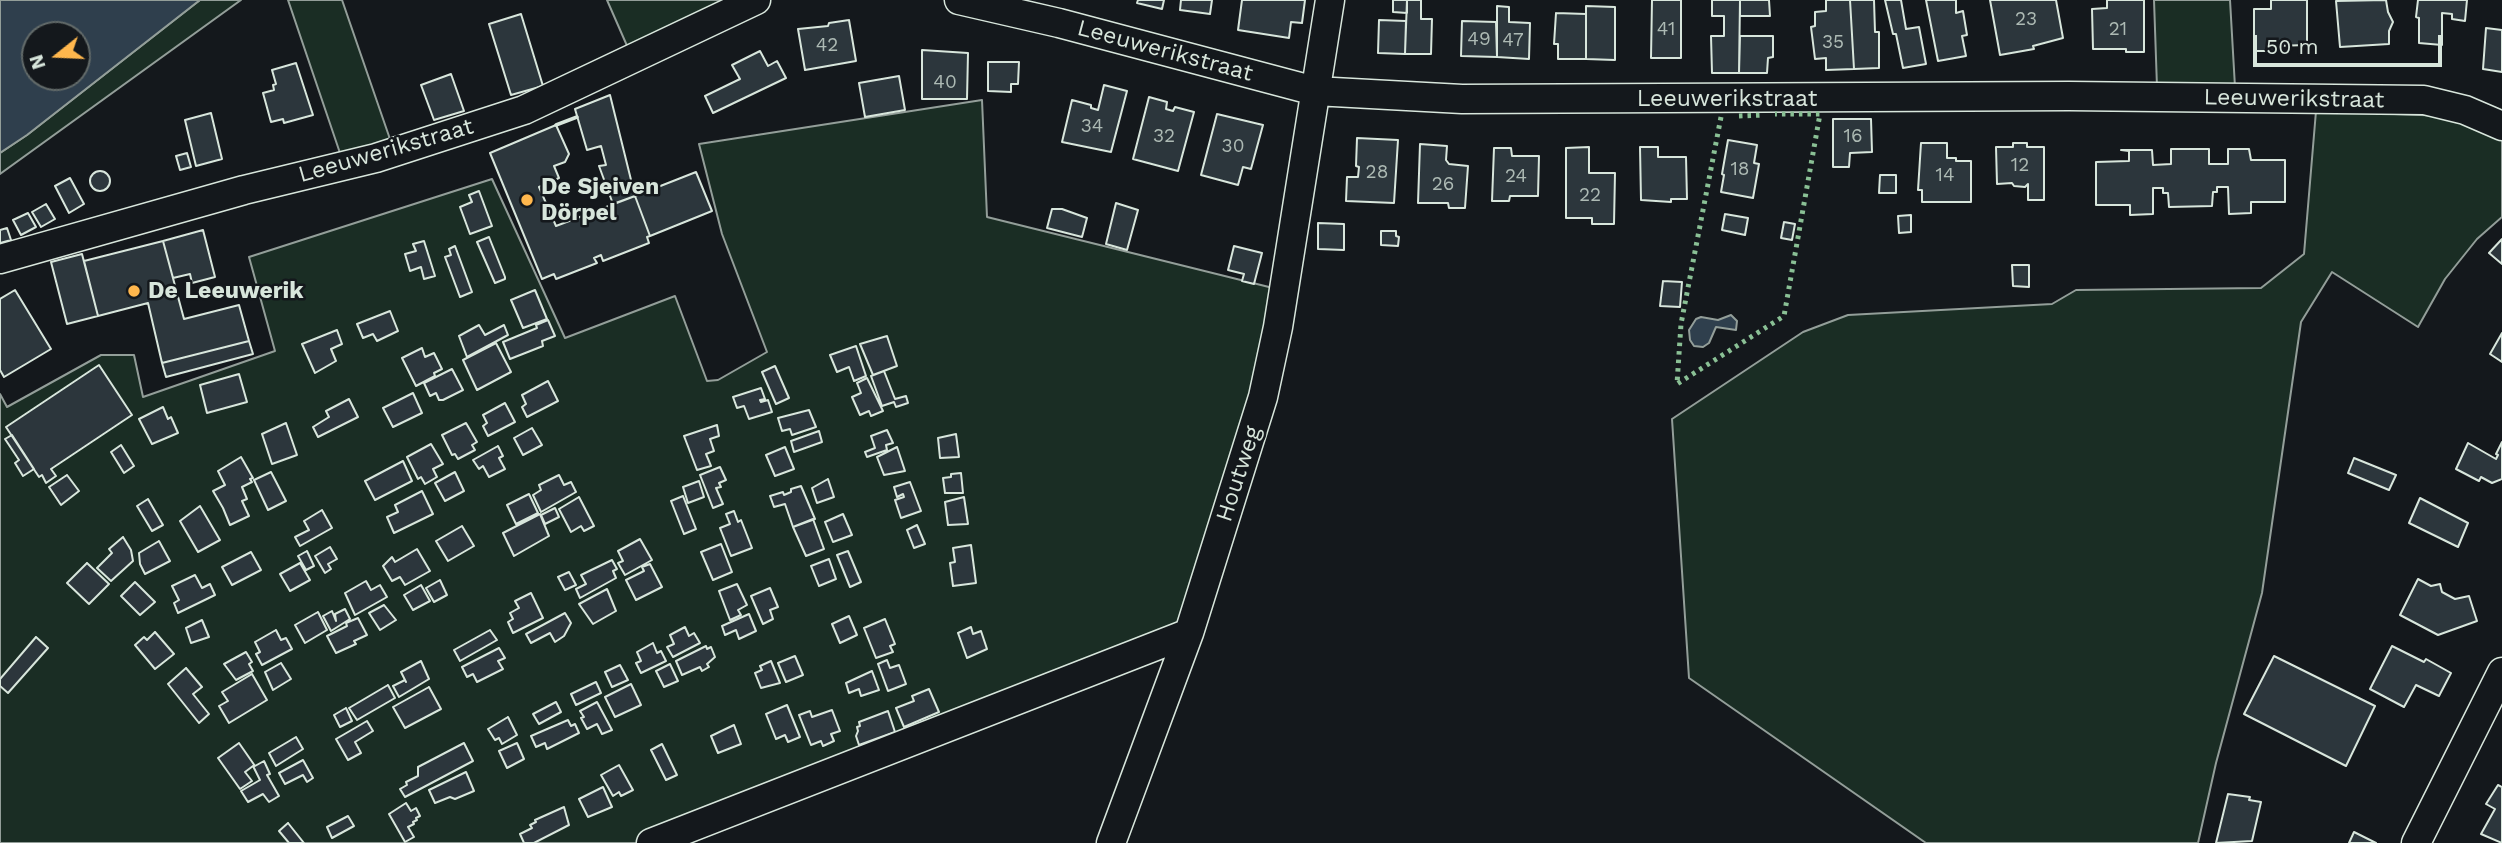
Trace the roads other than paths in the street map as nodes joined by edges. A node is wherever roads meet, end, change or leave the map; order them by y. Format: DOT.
graph roads {
  1 [pos="755,0"];
  2 [pos="959,0"];
  3 [pos="1330,0"];
  4 [pos="1315,91"];
  5 [pos="2502,126"];
  6 [pos="0,260"];
  7 [pos="1189,633"];
  8 [pos="2502,673"];
  9 [pos="650,843"];
  10 [pos="1111,843"];
  11 [pos="2416,843"];
  1 -- 6 [label="street, Leeuwerikstraat"];
  2 -- 4 [label="street, Leeuwerikstraat"];
  3 -- 4 [label="street, Houtweg"];
  4 -- 5 [label="street, Leeuwerikstraat"];
  4 -- 7 [label="street, Houtweg"];
  7 -- 9 [label="street"];
  7 -- 10 [label="street, Houtweg"];
  8 -- 11 [label="street"];
}
